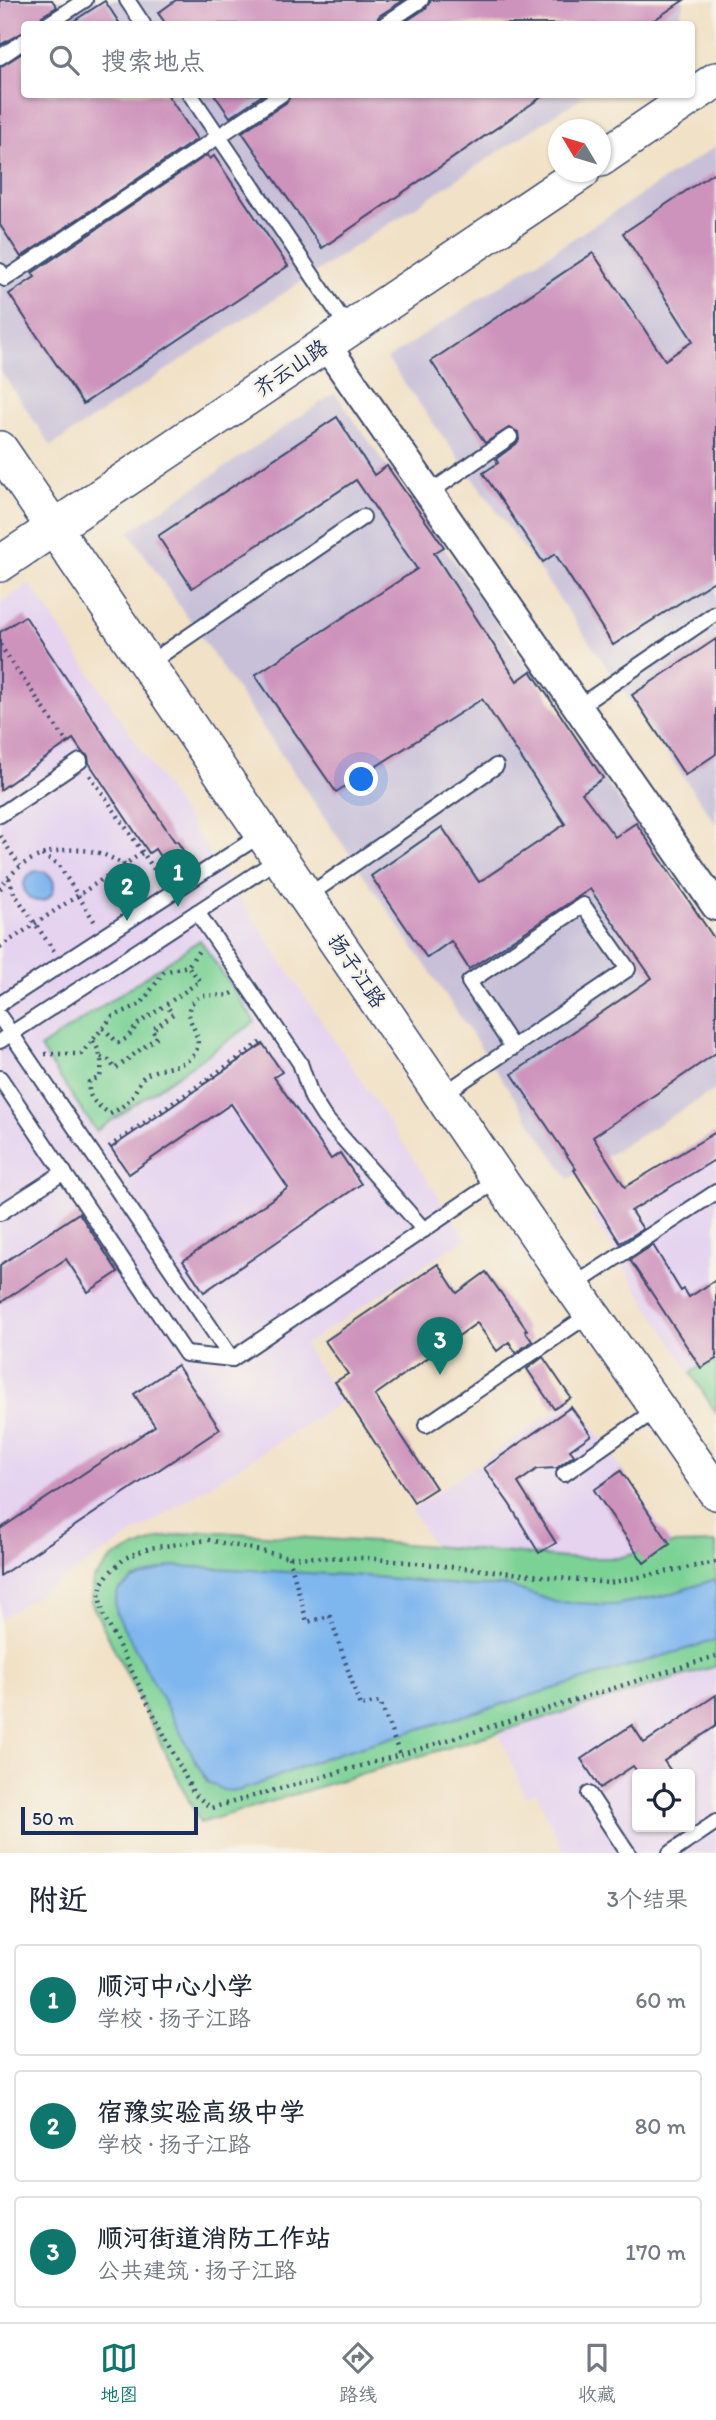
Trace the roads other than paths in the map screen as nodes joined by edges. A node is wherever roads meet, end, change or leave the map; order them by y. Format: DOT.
graph roads {
  1 [pos="85,0"];
  2 [pos="127,0"];
  3 [pos="421,0"];
  4 [pos="53,21"];
  5 [pos="141,21"];
  6 [pos="390,21"];
  7 [pos="21,43"];
  8 [pos="0,57"];
  9 [pos="716,80"];
  10 [pos="695,94"];
  11 [pos="193,98"];
  12 [pos="276,98"];
  13 [pos="690,98"];
  14 [pos="219,137"];
  15 [pos="611,152"];
  16 [pos="567,182"];
  17 [pos="0,271"];
  18 [pos="337,337"];
  19 [pos="510,438"];
  20 [pos="0,449"];
  21 [pos="429,493"];
  22 [pos="363,517"];
  23 [pos="54,527"];
  24 [pos="0,564"];
  25 [pos="716,613"];
  26 [pos="148,664"];
  27 [pos="578,707"];
  28 [pos="80,761"];
  29 [pos="496,766"];
  30 [pos="0,815"];
  31 [pos="272,846"];
  32 [pos="306,897"];
  33 [pos="716,906"];
  34 [pos="197,912"];
  35 [pos="0,1004"];
  36 [pos="0,1017"];
  37 [pos="6,1037"];
  38 [pos="513,1048"];
  39 [pos="0,1078"];
  40 [pos="442,1095"];
  41 [pos="64,1172"];
  42 [pos="499,1179"];
  43 [pos="716,1192"];
  44 [pos="0,1213"];
  45 [pos="424,1230"];
  46 [pos="581,1300"];
  47 [pos="232,1359"];
  48 [pos="657,1409"];
  49 [pos="426,1425"];
  50 [pos="564,1474"];
  51 [pos="716,1492"];
  52 [pos="589,1794"];
  53 [pos="716,1822"];
  54 [pos="628,1853"];
  55 [pos="670,1853"];
  1 -- 4 [label="lane"];
  2 -- 5 [label="lane"];
  3 -- 6 [label="lane"];
  7 -- 8 [label="lane"];
  9 -- 10 [label="street"];
  11 -- 14 [label="lane"];
  12 -- 14 [label="lane"];
  13 -- 15 [label="street"];
  14 -- 17 [label="lane"];
  14 -- 18 [label="lane"];
  16 -- 18 [label="street, 齐云山路"];
  18 -- 21 [label="street"];
  18 -- 23 [label="street, 齐云山路"];
  19 -- 21 [label="lane"];
  20 -- 23 [label="street, 扬子江路"];
  21 -- 27 [label="street"];
  22 -- 26 [label="lane"];
  23 -- 24 [label="street, 齐云山路"];
  23 -- 26 [label="street, 扬子江路"];
  25 -- 27 [label="lane"];
  26 -- 31 [label="street, 扬子江路"];
  27 -- 33 [label="street"];
  28 -- 30 [label="lane"];
  29 -- 32 [label="lane"];
  31 -- 32 [label="street, 扬子江路"];
  31 -- 34 [label="lane"];
  31 -- 35 [label="lane"];
  32 -- 40 [label="street, 扬子江路"];
  34 -- 37 [label="lane"];
  34 -- 45 [label="lane"];
  36 -- 37 [label="lane"];
  37 -- 47 [label="lane"];
  38 -- 38 [label="lane"];
  38 -- 40 [label="lane"];
  39 -- 41 [label="lane"];
  40 -- 42 [label="street, 扬子江路"];
  41 -- 44 [label="lane"];
  41 -- 47 [label="lane"];
  42 -- 45 [label="lane"];
  42 -- 46 [label="street, 扬子江路"];
  43 -- 46 [label="lane"];
  45 -- 47 [label="lane"];
  46 -- 48 [label="street, 扬子江路"];
  46 -- 49 [label="lane"];
  48 -- 50 [label="lane"];
  48 -- 51 [label="street, 扬子江路"];
  52 -- 54 [label="lane"];
  53 -- 55 [label="lane"];
}
